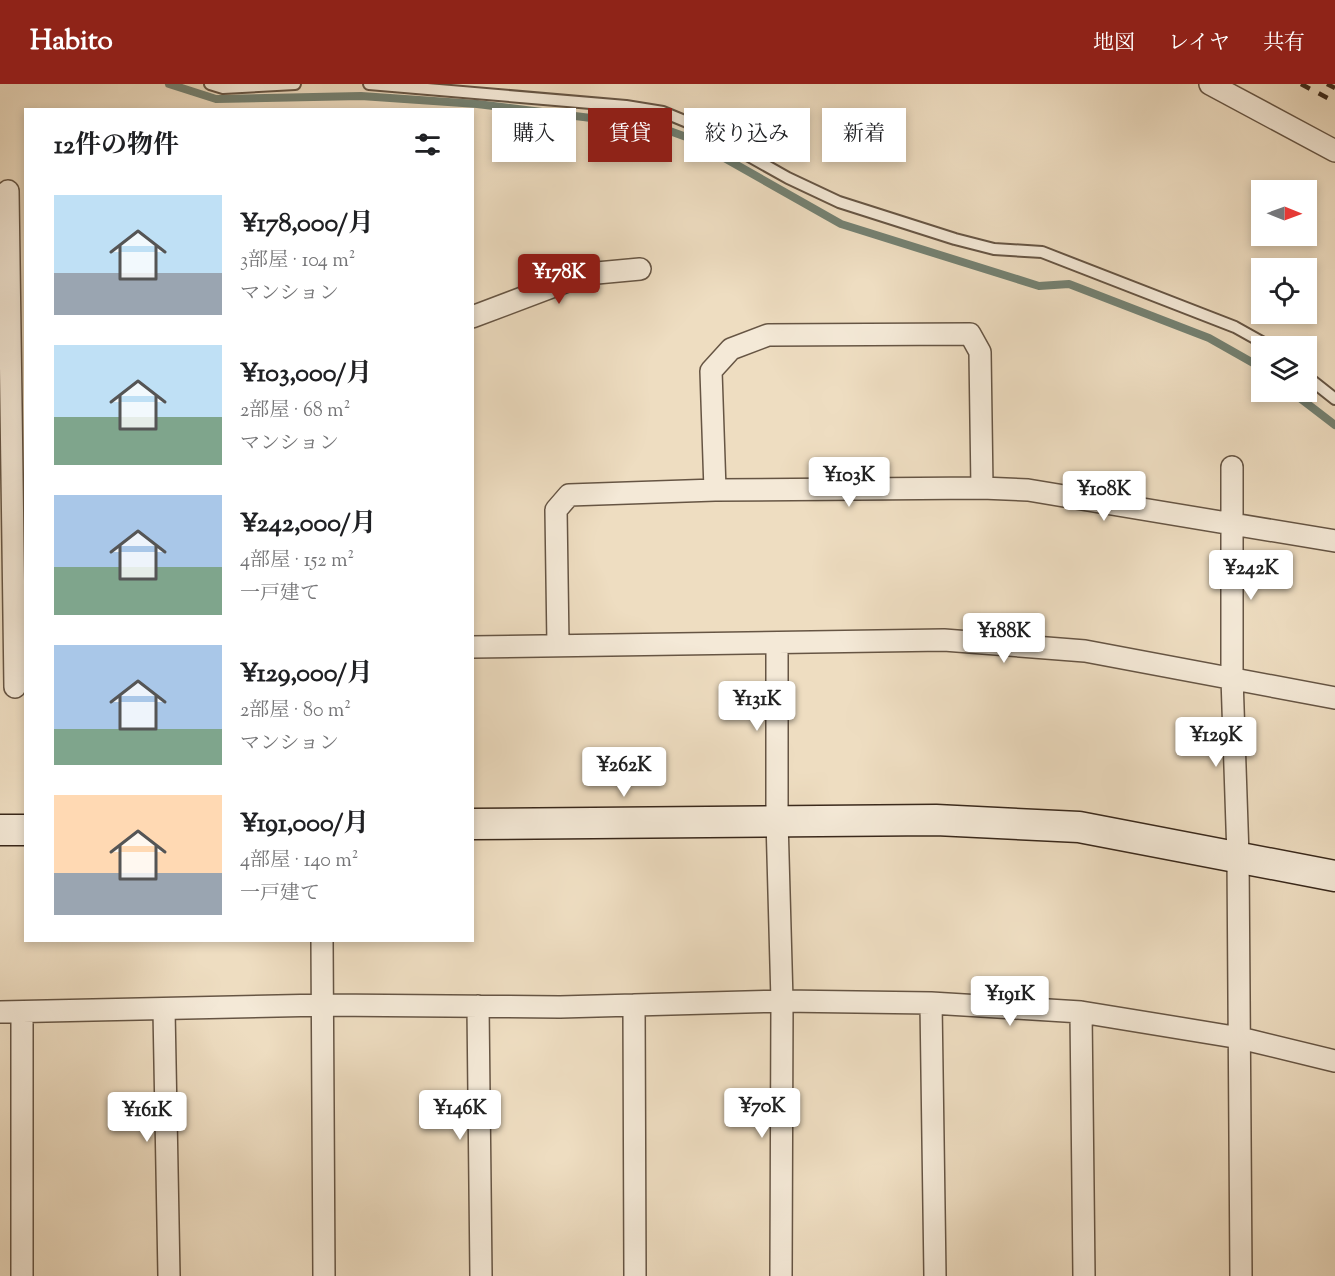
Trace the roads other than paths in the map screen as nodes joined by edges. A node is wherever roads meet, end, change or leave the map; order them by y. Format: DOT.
graph roads {
  1 [pos="210,84"];
  2 [pos="295,84"];
  3 [pos="369,84"];
  4 [pos="1210,84"];
  5 [pos="1335,151"];
  6 [pos="11,191"];
  7 [pos="640,268"];
  8 [pos="474,316"];
  9 [pos="1251,336"];
  10 [pos="1317,385"];
  11 [pos="1335,399"];
  12 [pos="1232,467"];
  13 [pos="982,488"];
  14 [pos="715,490"];
  15 [pos="1230,524"];
  16 [pos="1335,541"];
  17 [pos="777,644"];
  18 [pos="558,645"];
  19 [pos="474,648"];
  20 [pos="1232,678"];
  21 [pos="14,687"];
  22 [pos="1335,698"];
  23 [pos="777,820"];
  24 [pos="474,824"];
  25 [pos="0,830"];
  26 [pos="24,830"];
  27 [pos="1238,856"];
  28 [pos="1335,876"];
  29 [pos="322,942"];
  30 [pos="782,1002"];
  31 [pos="931,1003"];
  32 [pos="324,1005"];
  33 [pos="634,1005"];
  34 [pos="478,1006"];
  35 [pos="164,1010"];
  36 [pos="0,1012"];
  37 [pos="22,1012"];
  38 [pos="1081,1012"];
  39 [pos="1240,1038"];
  40 [pos="1335,1060"];
  41 [pos="22,1276"];
  42 [pos="169,1276"];
  43 [pos="324,1276"];
  44 [pos="480,1276"];
  45 [pos="635,1276"];
  46 [pos="781,1276"];
  47 [pos="935,1276"];
  48 [pos="1084,1276"];
  49 [pos="1241,1276"];
  1 -- 2 [label="lane"];
  3 -- 9 [label="lane"];
  4 -- 5 [label="street"];
  6 -- 21 [label="street"];
  7 -- 8 [label="street"];
  10 -- 11 [label="lane"];
  12 -- 15 [label="street"];
  13 -- 14 [label="street"];
  13 -- 14 [label="street"];
  13 -- 15 [label="street"];
  14 -- 18 [label="street"];
  15 -- 16 [label="street"];
  15 -- 20 [label="street"];
  17 -- 18 [label="street"];
  17 -- 20 [label="street"];
  17 -- 23 [label="street"];
  18 -- 19 [label="street"];
  20 -- 22 [label="street"];
  20 -- 27 [label="street"];
  23 -- 24 [label="street"];
  23 -- 27 [label="street"];
  23 -- 30 [label="street"];
  25 -- 26 [label="street"];
  27 -- 28 [label="street"];
  27 -- 39 [label="street"];
  29 -- 32 [label="street"];
  30 -- 31 [label="street"];
  30 -- 33 [label="street"];
  30 -- 46 [label="street"];
  31 -- 38 [label="street"];
  31 -- 47 [label="street"];
  32 -- 34 [label="street"];
  32 -- 35 [label="street"];
  32 -- 43 [label="street"];
  33 -- 34 [label="street"];
  33 -- 45 [label="street"];
  34 -- 44 [label="street"];
  35 -- 37 [label="street"];
  35 -- 42 [label="street"];
  36 -- 37 [label="street"];
  37 -- 41 [label="street"];
  38 -- 39 [label="street"];
  38 -- 48 [label="street"];
  39 -- 40 [label="street"];
  39 -- 49 [label="street"];
}
